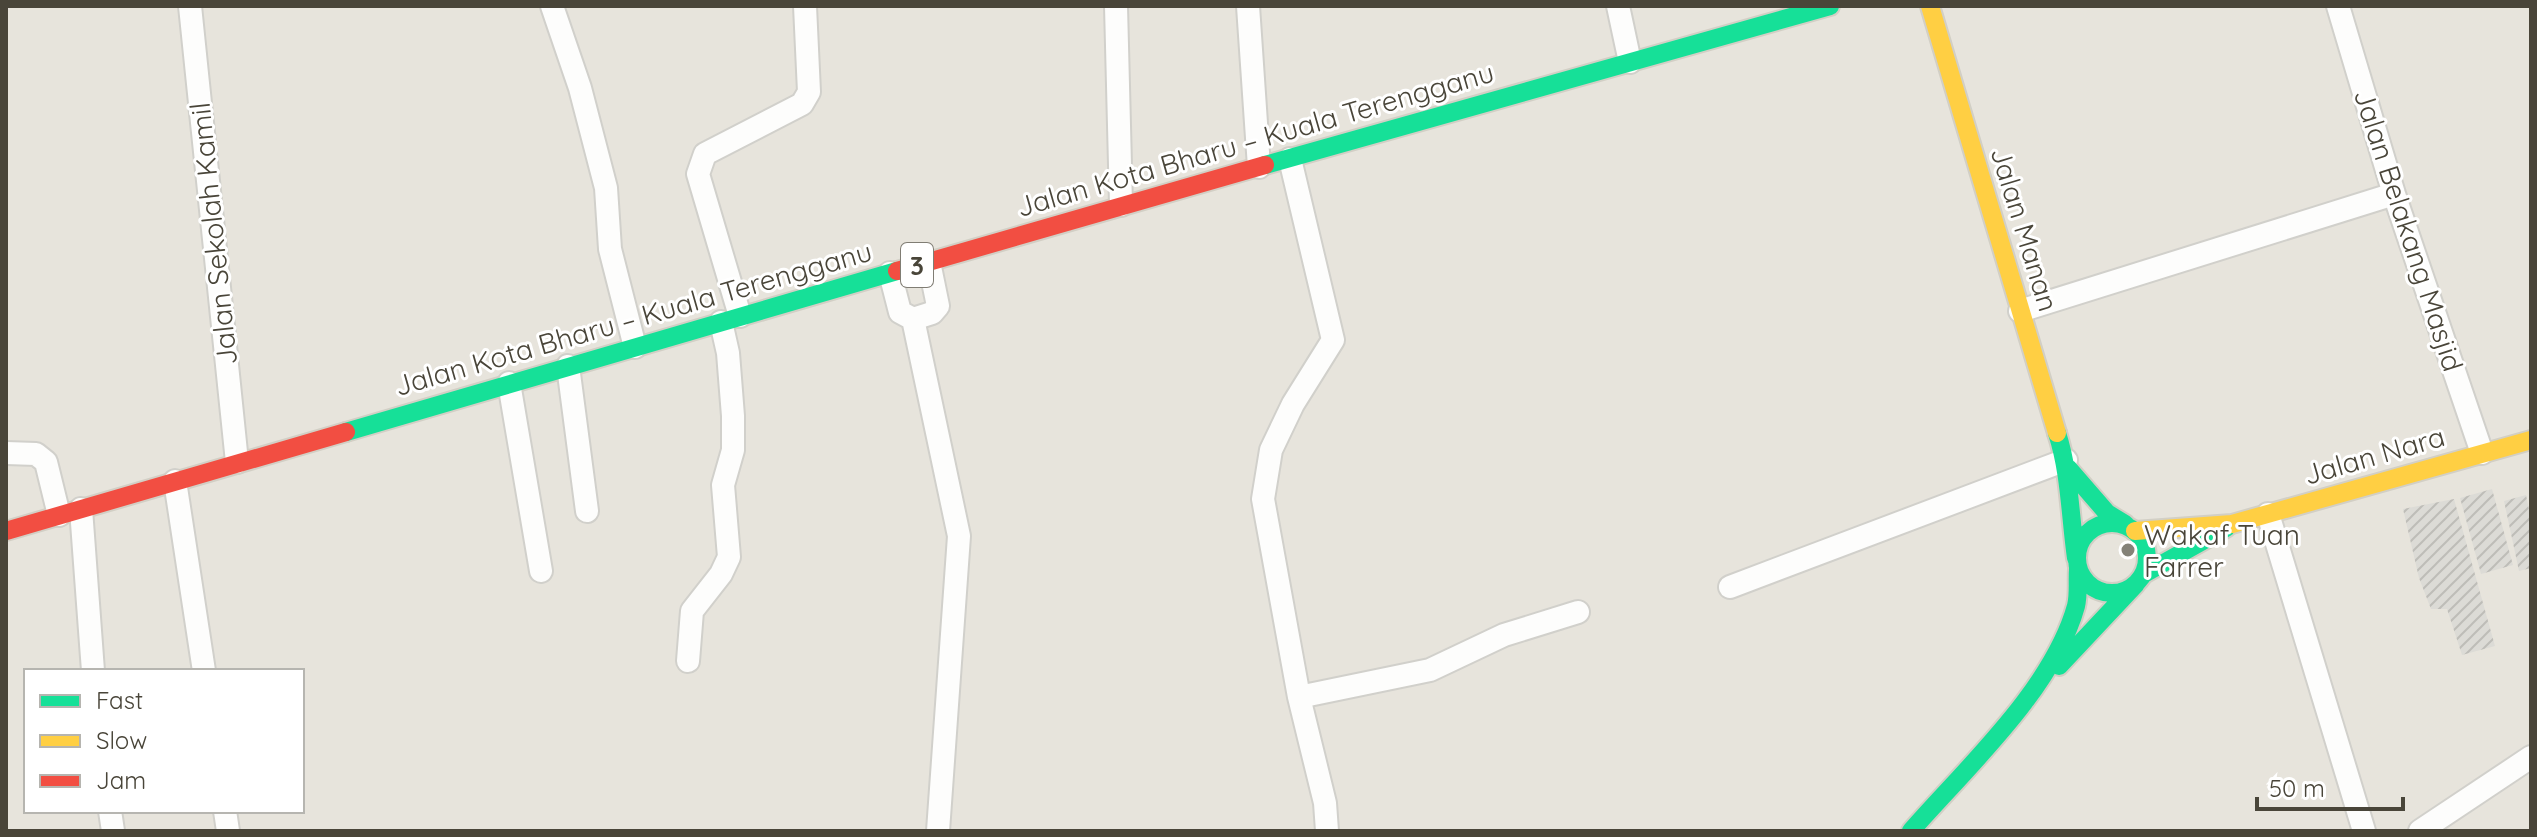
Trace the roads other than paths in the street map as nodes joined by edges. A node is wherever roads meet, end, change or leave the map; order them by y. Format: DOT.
graph roads {
  1 [pos="190,6"];
  2 [pos="552,6"];
  3 [pos="805,6"];
  4 [pos="1116,6"];
  5 [pos="1248,6"];
  6 [pos="1618,6"];
  7 [pos="1830,6"];
  8 [pos="1930,6"];
  9 [pos="2338,6"];
  10 [pos="1630,62"];
  11 [pos="1290,159"];
  12 [pos="1259,167"];
  13 [pos="2394,194"];
  14 [pos="1121,205"];
  15 [pos="929,262"];
  16 [pos="890,273"];
  17 [pos="2020,311"];
  18 [pos="731,319"];
  19 [pos="913,319"];
  20 [pos="635,347"];
  21 [pos="568,366"];
  22 [pos="509,383"];
  23 [pos="2531,440"];
  24 [pos="6,453"];
  25 [pos="2482,453"];
  26 [pos="237,462"];
  27 [pos="2067,464"];
  28 [pos="175,481"];
  29 [pos="81,509"];
  30 [pos="587,511"];
  31 [pos="2268,514"];
  32 [pos="59,515"];
  33 [pos="2232,524"];
  34 [pos="2130,528"];
  35 [pos="6,531"];
  36 [pos="2077,563"];
  37 [pos="541,571"];
  38 [pos="2140,579"];
  39 [pos="1730,587"];
  40 [pos="1578,612"];
  41 [pos="688,661"];
  42 [pos="93,669"];
  43 [pos="204,669"];
  44 [pos="2035,685"];
  45 [pos="1299,697"];
  46 [pos="2531,757"];
  47 [pos="938,831"];
  48 [pos="1327,831"];
  49 [pos="1911,831"];
  50 [pos="2364,831"];
  51 [pos="2420,831"];
  1 -- 26 [label="street, Jalan Sekolah Kamil"];
  2 -- 20 [label="street"];
  3 -- 18 [label="street"];
  4 -- 14 [label="street"];
  5 -- 12 [label="street"];
  6 -- 10 [label="street"];
  7 -- 10 [label="main road, Jalan Kota Bharu – Kuala Terengganu / 3"];
  8 -- 17 [label="main road, Jalan Manan"];
  9 -- 13 [label="street, Jalan Belakang Masjid"];
  10 -- 11 [label="main road, Jalan Kota Bharu – Kuala Terengganu / 3"];
  11 -- 12 [label="main road, Jalan Kota Bharu – Kuala Terengganu / 3"];
  11 -- 45 [label="street"];
  12 -- 14 [label="main road, Jalan Kota Bharu – Kuala Terengganu / 3"];
  13 -- 17 [label="street"];
  13 -- 25 [label="street, Jalan Belakang Masjid"];
  14 -- 15 [label="main road, Jalan Kota Bharu – Kuala Terengganu / 3"];
  15 -- 16 [label="main road, Jalan Kota Bharu – Kuala Terengganu / 3"];
  15 -- 19 [label="street"];
  16 -- 18 [label="main road, Jalan Kota Bharu – Kuala Terengganu / 3"];
  16 -- 19 [label="street"];
  17 -- 27 [label="main road, Jalan Manan"];
  18 -- 20 [label="main road, Jalan Kota Bharu – Kuala Terengganu / 3"];
  18 -- 41 [label="street"];
  19 -- 47 [label="street"];
  20 -- 21 [label="main road, Jalan Kota Bharu – Kuala Terengganu / 3"];
  21 -- 22 [label="main road, Jalan Kota Bharu – Kuala Terengganu / 3"];
  21 -- 30 [label="street"];
  22 -- 26 [label="main road, Jalan Kota Bharu – Kuala Terengganu / 3"];
  22 -- 37 [label="street"];
  23 -- 25 [label="main road, Jalan Nara"];
  24 -- 32 [label="street"];
  25 -- 31 [label="main road, Jalan Nara"];
  26 -- 28 [label="main road, Jalan Kota Bharu – Kuala Terengganu / 3"];
  27 -- 34 [label="main road, Jalan Manan"];
  27 -- 36 [label="main road, Jalan Manan"];
  27 -- 39 [label="street"];
  28 -- 29 [label="main road, Jalan Kota Bharu – Kuala Terengganu / 3"];
  28 -- 43 [label="street"];
  29 -- 32 [label="main road, Jalan Kota Bharu – Kuala Terengganu / 3"];
  29 -- 42 [label="street"];
  31 -- 33 [label="main road, Jalan Nara"];
  31 -- 50 [label="street"];
  32 -- 35 [label="main road, Jalan Kota Bharu – Kuala Terengganu / 3"];
  33 -- 34 [label="main road, Jalan Nara"];
  33 -- 38 [label="main road, Jalan Nara"];
  34 -- 36 [label="main road"];
  34 -- 38 [label="main road"];
  36 -- 38 [label="main road"];
  36 -- 44 [label="main road"];
  38 -- 44 [label="main road"];
  40 -- 45 [label="street"];
  44 -- 49 [label="main road"];
  45 -- 48 [label="street"];
  46 -- 51 [label="street"];
}
